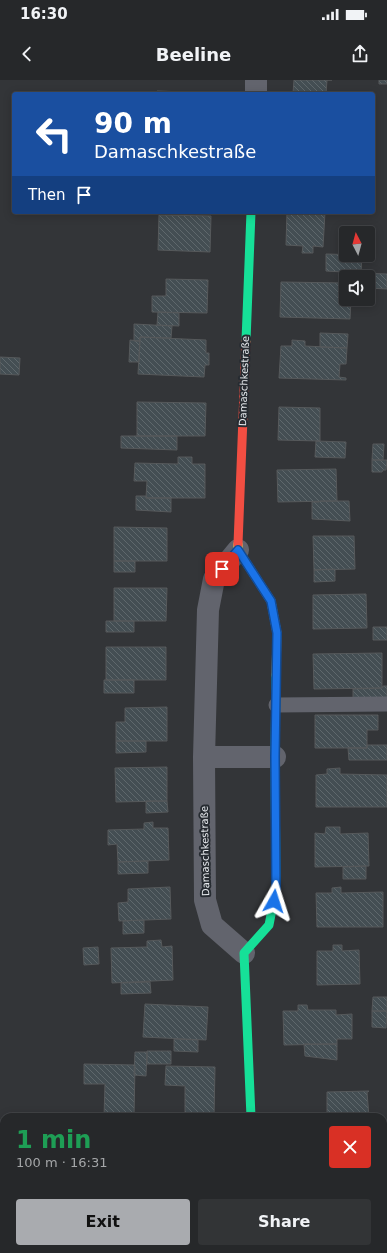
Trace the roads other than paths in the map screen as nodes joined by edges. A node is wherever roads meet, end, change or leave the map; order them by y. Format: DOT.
graph roads {
  1 [pos="256,80"];
  2 [pos="256,92"];
  3 [pos="251,214"];
  4 [pos="238,550"];
  5 [pos="387,704"];
  6 [pos="276,706"];
  7 [pos="275,756"];
  8 [pos="204,757"];
  9 [pos="244,953"];
  10 [pos="250,1113"];
  1 -- 2 [label="street"];
  3 -- 4 [label="street, Damaschkestraße"];
  4 -- 6 [label="street"];
  4 -- 8 [label="street, Damaschkestraße"];
  5 -- 6 [label="lane"];
  6 -- 7 [label="street"];
  7 -- 8 [label="street"];
  7 -- 9 [label="street"];
  8 -- 9 [label="street, Damaschkestraße"];
  9 -- 10 [label="street"];
}
